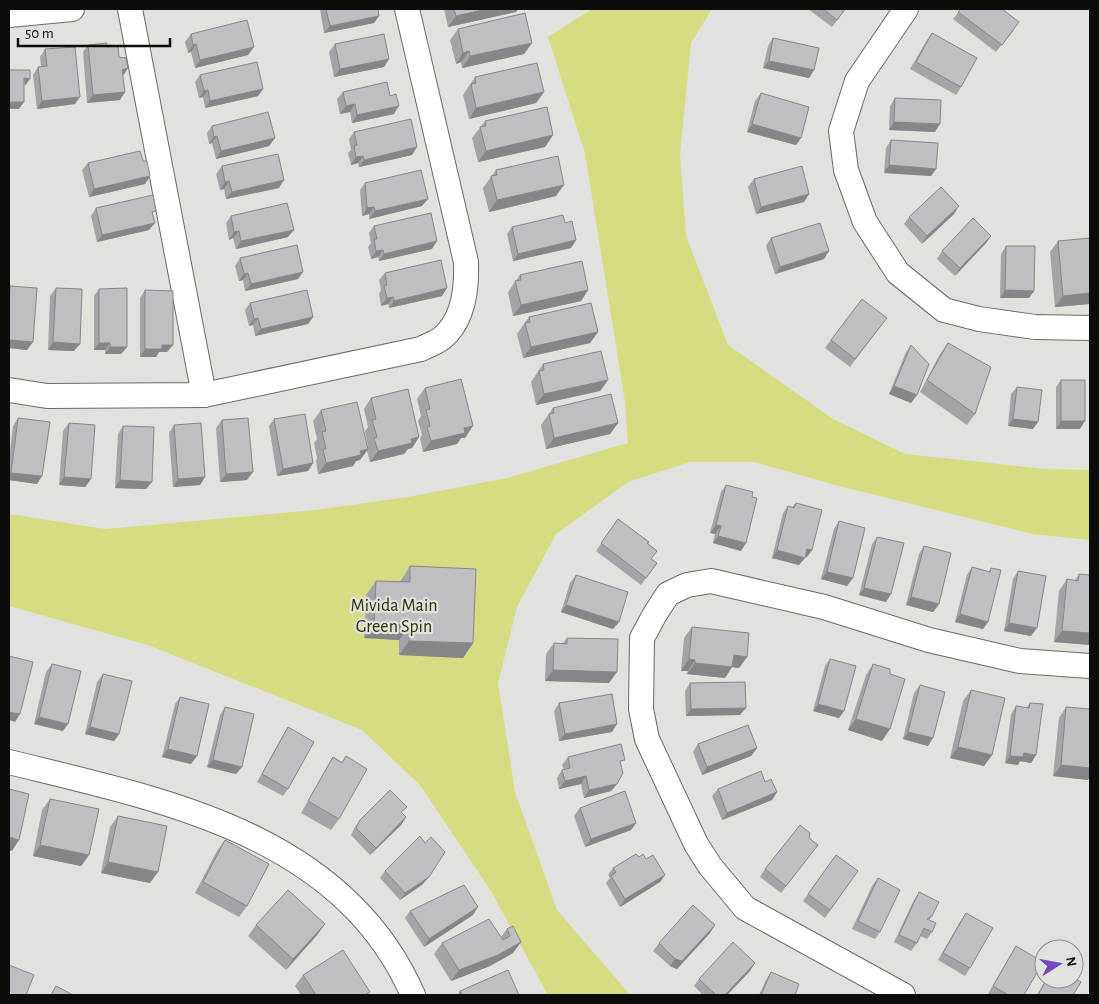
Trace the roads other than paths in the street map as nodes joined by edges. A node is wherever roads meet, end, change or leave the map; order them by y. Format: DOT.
graph roads {
  1 [pos="72,9"];
  2 [pos="130,9"];
  3 [pos="407,9"];
  4 [pos="906,9"];
  5 [pos="9,15"];
  6 [pos="1090,328"];
  7 [pos="9,390"];
  8 [pos="204,395"];
  9 [pos="1090,666"];
  10 [pos="9,762"];
  11 [pos="413,995"];
  12 [pos="903,995"];
  1 -- 5 [label="street"];
  2 -- 8 [label="street"];
  3 -- 8 [label="street"];
  4 -- 6 [label="street"];
  7 -- 8 [label="street"];
  9 -- 12 [label="street"];
  10 -- 11 [label="street"];
}
